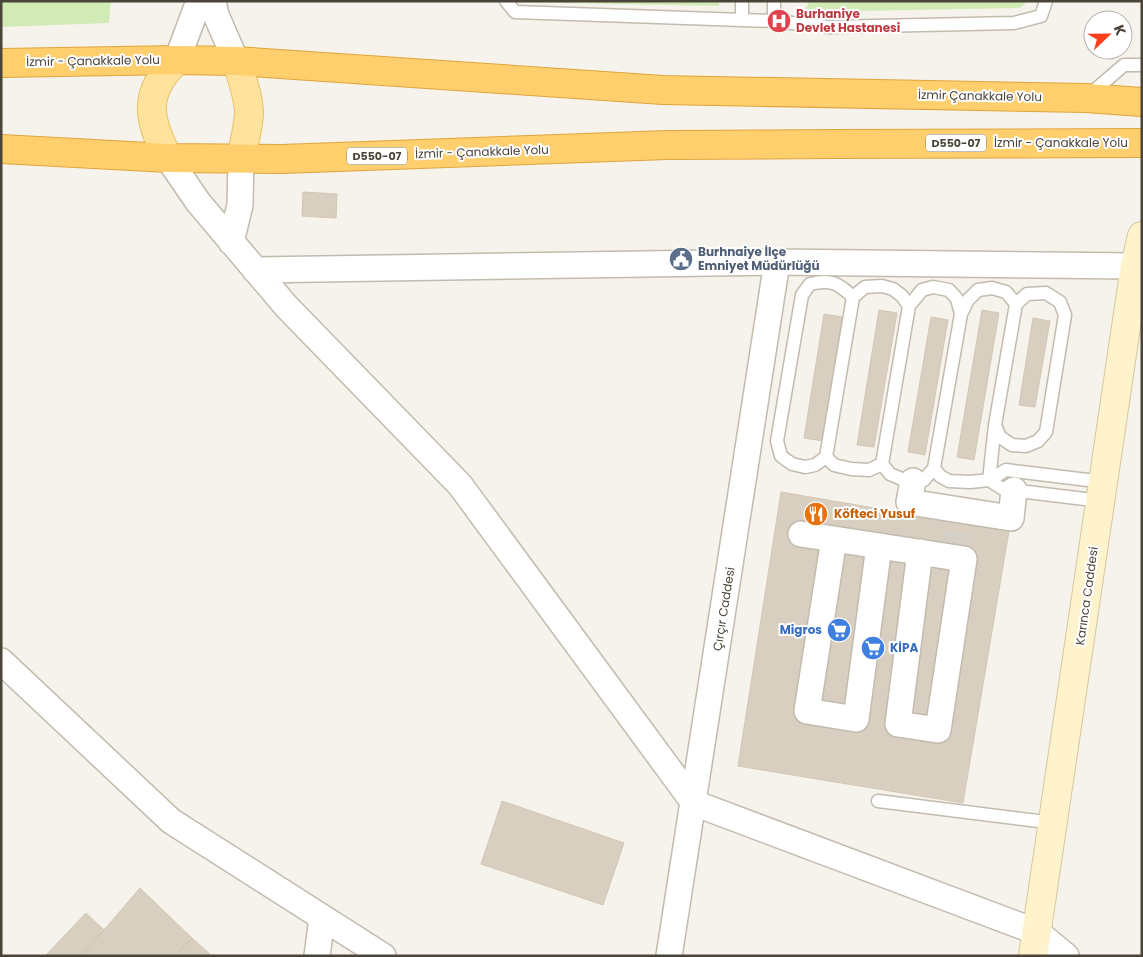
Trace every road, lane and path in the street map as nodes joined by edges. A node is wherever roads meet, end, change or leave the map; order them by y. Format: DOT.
graph roads {
  1 [pos="199,1"];
  2 [pos="213,1"];
  3 [pos="506,1"];
  4 [pos="742,1"];
  5 [pos="774,1"];
  6 [pos="1046,1"];
  7 [pos="742,20"];
  8 [pos="774,21"];
  9 [pos="177,60"];
  10 [pos="236,61"];
  11 [pos="1,63"];
  12 [pos="1142,65"];
  13 [pos="819,94"];
  14 [pos="1086,98"];
  15 [pos="1142,102"];
  16 [pos="1142,143"];
  17 [pos="1,148"];
  18 [pos="168,158"];
  19 [pos="240,158"];
  20 [pos="1142,236"];
  21 [pos="231,242"];
  22 [pos="778,262"];
  23 [pos="1135,266"];
  24 [pos="255,270"];
  25 [pos="853,298"];
  26 [pos="1016,304"];
  27 [pos="909,306"];
  28 [pos="961,314"];
  29 [pos="995,425"];
  30 [pos="826,457"];
  31 [pos="882,464"];
  32 [pos="934,468"];
  33 [pos="989,480"];
  34 [pos="913,481"];
  35 [pos="1014,490"];
  36 [pos="1103,491"];
  37 [pos="801,534"];
  38 [pos="834,539"];
  39 [pos="879,546"];
  40 [pos="920,552"];
  41 [pos="1,661"];
  42 [pos="856,719"];
  43 [pos="898,724"];
  44 [pos="878,801"];
  45 [pos="694,803"];
  46 [pos="1054,823"];
  47 [pos="322,918"];
  48 [pos="1035,944"];
  49 [pos="316,956"];
  50 [pos="382,956"];
  51 [pos="669,956"];
  52 [pos="1066,956"];
  1 -- 9 [label="street"];
  2 -- 10 [label="street"];
  3 -- 7 [label="lane"];
  4 -- 7 [label="lane"];
  5 -- 8 [label="lane"];
  6 -- 8 [label="lane"];
  7 -- 8 [label="lane"];
  9 -- 10 [label="highway, İzmir - Çanakkale Yolu"];
  9 -- 11 [label="highway, İzmir - Çanakkale Yolu"];
  9 -- 18 [label="main road"];
  10 -- 13 [label="highway, İzmir - Çanakkale Yolu"];
  10 -- 19 [label="main road"];
  12 -- 14 [label="lane"];
  13 -- 14 [label="highway, İzmir Çanakkale Yolu"];
  14 -- 15 [label="highway, İzmir Çanakkale Yolu"];
  16 -- 19 [label="highway, İzmir - Çanakkale Yolu / D550-07"];
  17 -- 18 [label="highway, İzmir - Çanakkale Yolu / D550-07"];
  18 -- 19 [label="highway, İzmir - Çanakkale Yolu / D550-07"];
  18 -- 21 [label="street"];
  19 -- 21 [label="street"];
  20 -- 23 [label="street, Karınca Caddesi"];
  21 -- 24 [label="street"];
  22 -- 23 [label="street"];
  22 -- 24 [label="street"];
  22 -- 45 [label="street, Çırçır Caddesi"];
  23 -- 36 [label="street, Karınca Caddesi"];
  24 -- 45 [label="street"];
  25 -- 27 [label="lane"];
  25 -- 30 [label="lane"];
  25 -- 30 [label="lane"];
  26 -- 28 [label="lane"];
  26 -- 29 [label="lane"];
  26 -- 29 [label="lane"];
  27 -- 28 [label="lane"];
  27 -- 31 [label="lane"];
  28 -- 32 [label="lane"];
  29 -- 33 [label="lane"];
  30 -- 31 [label="lane"];
  31 -- 34 [label="lane"];
  32 -- 33 [label="lane"];
  32 -- 34 [label="lane"];
  33 -- 35 [label="lane"];
  33 -- 36 [label="lane"];
  34 -- 35 [label="street"];
  35 -- 36 [label="lane"];
  36 -- 46 [label="street, Karınca Caddesi"];
  37 -- 38 [label="street"];
  38 -- 39 [label="street"];
  38 -- 42 [label="street"];
  39 -- 40 [label="street"];
  39 -- 42 [label="street"];
  40 -- 43 [label="street"];
  40 -- 43 [label="street"];
  41 -- 47 [label="street"];
  42 -- 43 [label="street"];
  44 -- 46 [label="lane"];
  45 -- 48 [label="street"];
  45 -- 51 [label="street, Çırçır Caddesi"];
  46 -- 48 [label="street, Karınca Caddesi"];
  47 -- 49 [label="street"];
  47 -- 50 [label="street"];
  48 -- 52 [label="street"];
}
